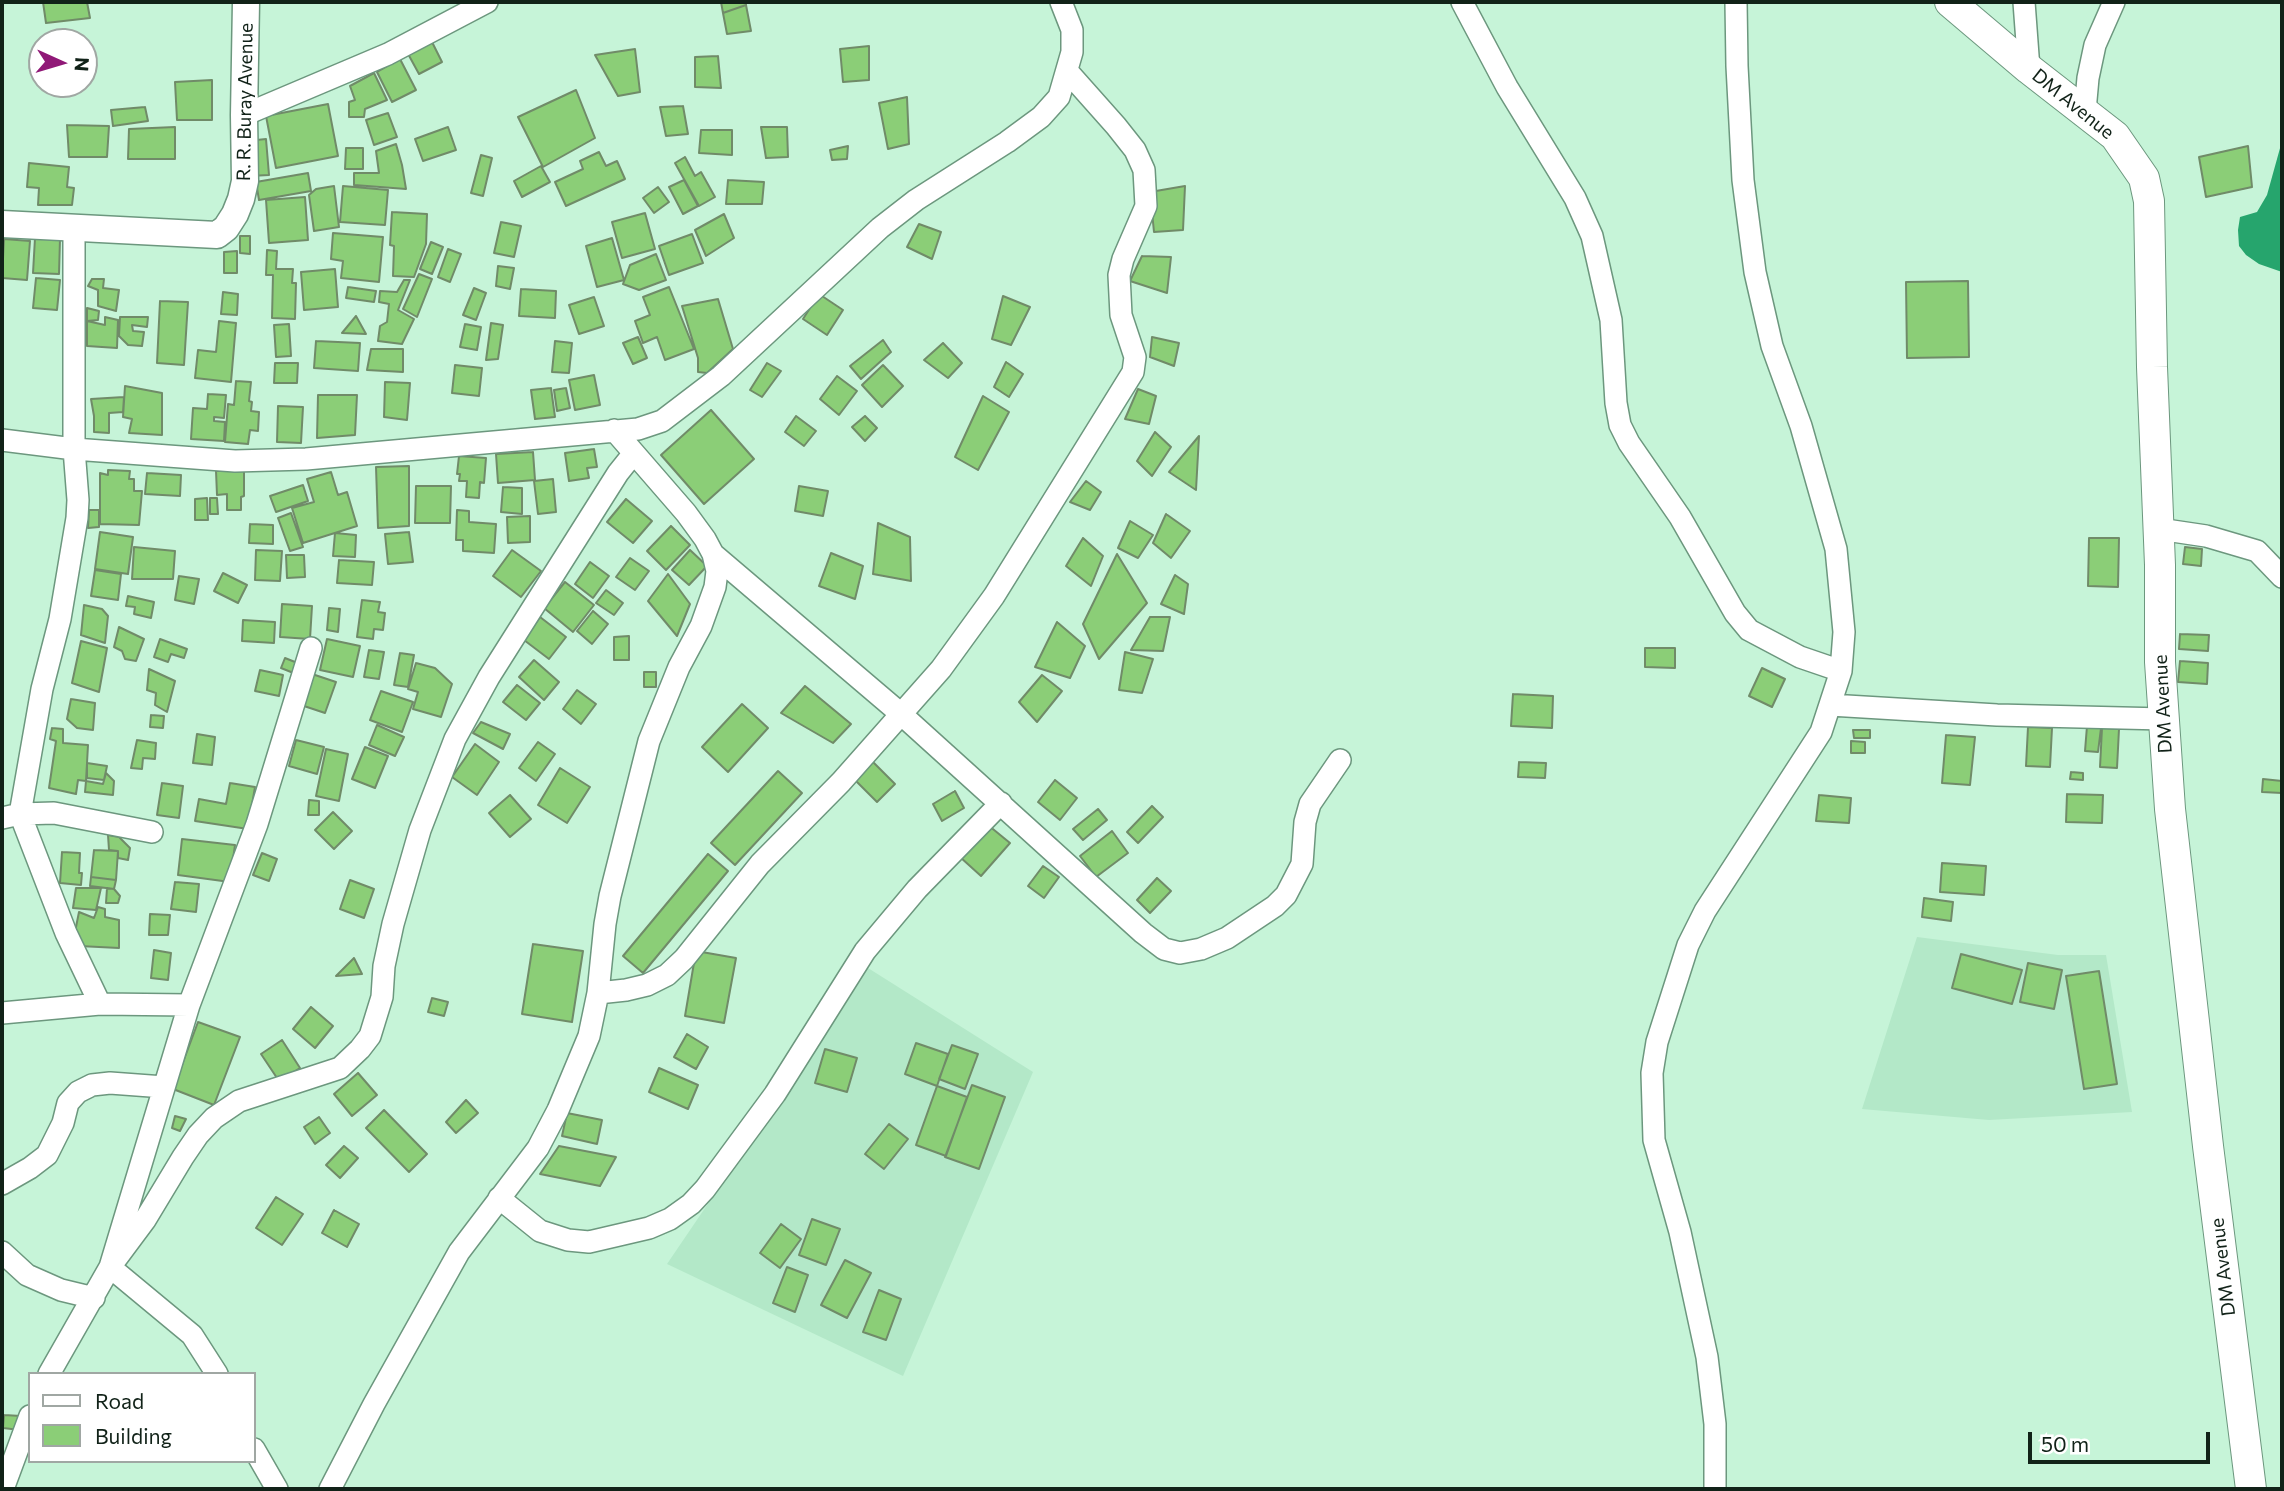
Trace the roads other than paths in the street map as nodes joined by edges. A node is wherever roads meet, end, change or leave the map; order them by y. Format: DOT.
graph roads {
  1 [pos="247,2"];
  2 [pos="487,2"];
  3 [pos="1061,2"];
  4 [pos="1462,2"];
  5 [pos="1736,2"];
  6 [pos="1950,2"];
  7 [pos="2024,2"];
  8 [pos="2114,2"];
  9 [pos="2029,69"];
  10 [pos="1068,72"];
  11 [pos="2085,111"];
  12 [pos="244,115"];
  13 [pos="2,224"];
  14 [pos="74,229"];
  15 [pos="614,430"];
  16 [pos="2,440"];
  17 [pos="74,449"];
  18 [pos="634,453"];
  19 [pos="2159,528"];
  20 [pos="713,554"];
  21 [pos="2282,577"];
  22 [pos="311,648"];
  23 [pos="1841,671"];
  24 [pos="1830,705"];
  25 [pos="901,714"];
  26 [pos="2164,719"];
  27 [pos="1340,760"];
  28 [pos="1001,803"];
  29 [pos="11,816"];
  30 [pos="152,832"];
  31 [pos="598,993"];
  32 [pos="100,1004"];
  33 [pos="189,1005"];
  34 [pos="2,1013"];
  35 [pos="164,1087"];
  36 [pos="2,1184"];
  37 [pos="499,1198"];
  38 [pos="2,1252"];
  39 [pos="110,1267"];
  40 [pos="93,1298"];
  41 [pos="50,1372"];
  42 [pos="216,1372"];
  43 [pos="28,1421"];
  44 [pos="256,1452"];
  45 [pos="3,1489"];
  46 [pos="277,1489"];
  47 [pos="330,1489"];
  48 [pos="1715,1489"];
  49 [pos="2251,1489"];
  1 -- 12 [label="street, R. R. Buray Avenue"];
  2 -- 12 [label="street"];
  3 -- 10 [label="street"];
  4 -- 23 [label="street"];
  5 -- 23 [label="street"];
  6 -- 9 [label="main road, DM Avenue"];
  7 -- 9 [label="street"];
  8 -- 11 [label="street"];
  9 -- 11 [label="main road, DM Avenue"];
  10 -- 15 [label="street"];
  10 -- 25 [label="street"];
  11 -- 19 [label="main road, DM Avenue"];
  12 -- 14 [label="street, R. R. Buray Avenue"];
  13 -- 14 [label="street"];
  14 -- 17 [label="street"];
  15 -- 17 [label="street"];
  15 -- 18 [label="street"];
  16 -- 17 [label="street"];
  17 -- 29 [label="street"];
  18 -- 20 [label="street"];
  18 -- 39 [label="street"];
  19 -- 21 [label="street"];
  19 -- 26 [label="main road, DM Avenue"];
  20 -- 25 [label="street"];
  20 -- 31 [label="street"];
  22 -- 33 [label="street"];
  23 -- 24 [label="street"];
  24 -- 26 [label="street"];
  24 -- 48 [label="street"];
  25 -- 28 [label="street"];
  25 -- 31 [label="street"];
  26 -- 49 [label="main road, DM Avenue"];
  27 -- 28 [label="street"];
  28 -- 37 [label="street"];
  29 -- 30 [label="street"];
  29 -- 32 [label="street"];
  31 -- 37 [label="street"];
  32 -- 33 [label="street"];
  32 -- 34 [label="street"];
  33 -- 35 [label="street"];
  35 -- 36 [label="street"];
  35 -- 39 [label="street"];
  37 -- 47 [label="street"];
  38 -- 40 [label="street"];
  39 -- 40 [label="street"];
  39 -- 42 [label="street"];
  40 -- 41 [label="street"];
  43 -- 45 [label="street"];
  44 -- 46 [label="street"];
}
